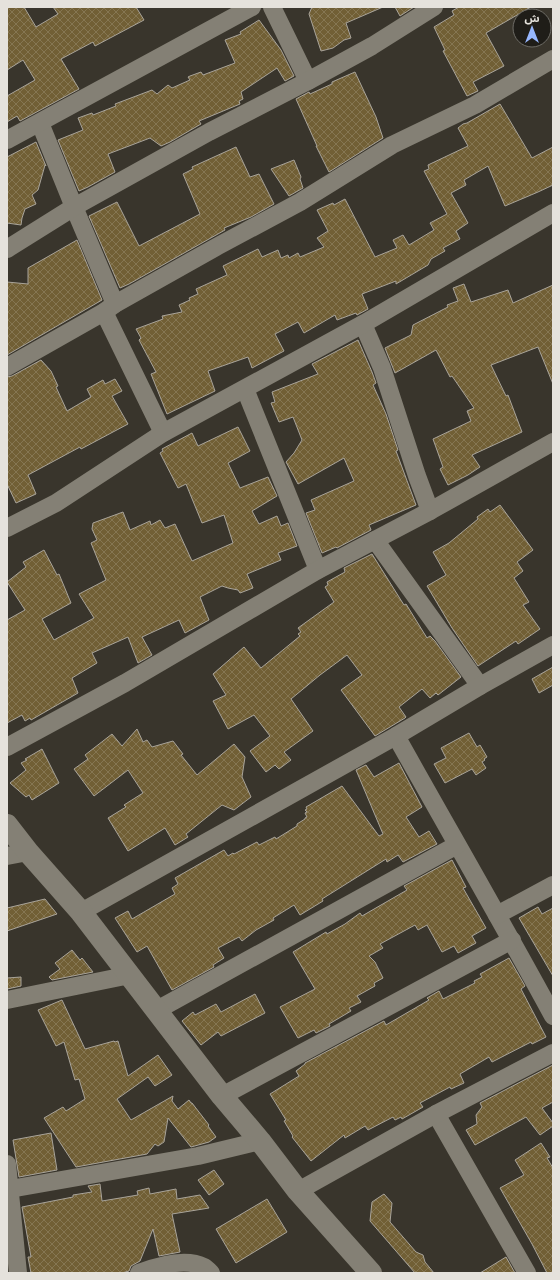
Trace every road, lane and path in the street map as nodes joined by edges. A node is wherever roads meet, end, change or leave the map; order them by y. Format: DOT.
graph roads {
  1 [pos="252,7"];
  2 [pos="272,7"];
  3 [pos="434,7"];
  4 [pos="553,59"];
  5 [pos="308,81"];
  6 [pos="40,123"];
  7 [pos="7,140"];
  8 [pos="74,207"];
  9 [pos="553,213"];
  10 [pos="7,249"];
  11 [pos="109,308"];
  12 [pos="363,324"];
  13 [pos="7,367"];
  14 [pos="244,389"];
  15 [pos="163,433"];
  16 [pos="553,442"];
  17 [pos="430,511"];
  18 [pos="7,528"];
  19 [pos="375,540"];
  20 [pos="318,570"];
  21 [pos="553,645"];
  22 [pos="480,686"];
  23 [pos="396,736"];
  24 [pos="7,747"];
  25 [pos="7,825"];
  26 [pos="457,845"];
  27 [pos="17,854"];
  28 [pos="553,885"];
  29 [pos="81,912"];
  30 [pos="497,915"];
  31 [pos="512,940"];
  32 [pos="130,975"];
  33 [pos="8,1004"];
  34 [pos="157,1010"];
  35 [pos="553,1016"];
  36 [pos="553,1053"];
  37 [pos="222,1096"];
  38 [pos="436,1114"];
  39 [pos="260,1141"];
  40 [pos="7,1164"];
  41 [pos="10,1189"];
  42 [pos="298,1191"];
  43 [pos="18,1273"];
  44 [pos="139,1273"];
  45 [pos="211,1273"];
  46 [pos="371,1273"];
  47 [pos="527,1273"];
  1 -- 6 [label="street"];
  2 -- 5 [label="street"];
  3 -- 5 [label="street"];
  4 -- 11 [label="street"];
  5 -- 8 [label="street"];
  6 -- 7 [label="street"];
  6 -- 8 [label="street"];
  8 -- 10 [label="street"];
  8 -- 11 [label="street"];
  9 -- 12 [label="street"];
  11 -- 13 [label="street"];
  11 -- 15 [label="street"];
  12 -- 14 [label="street"];
  12 -- 17 [label="street"];
  14 -- 15 [label="street"];
  14 -- 20 [label="street"];
  15 -- 18 [label="street"];
  16 -- 17 [label="street"];
  17 -- 19 [label="street"];
  19 -- 20 [label="street"];
  19 -- 22 [label="street"];
  20 -- 24 [label="street"];
  21 -- 22 [label="street"];
  22 -- 23 [label="street"];
  23 -- 26 [label="street"];
  23 -- 29 [label="street"];
  25 -- 27 [label="street"];
  26 -- 30 [label="street"];
  26 -- 34 [label="street"];
  27 -- 29 [label="street"];
  28 -- 30 [label="street"];
  29 -- 32 [label="street"];
  30 -- 31 [label="street"];
  31 -- 35 [label="street"];
  31 -- 37 [label="street"];
  32 -- 33 [label="street"];
  32 -- 34 [label="street"];
  34 -- 37 [label="street"];
  36 -- 38 [label="street"];
  37 -- 39 [label="street"];
  38 -- 42 [label="street"];
  38 -- 47 [label="street"];
  39 -- 41 [label="street"];
  39 -- 42 [label="street"];
  40 -- 41 [label="street"];
  41 -- 43 [label="street"];
  42 -- 46 [label="street"];
  44 -- 45 [label="street"];
}
